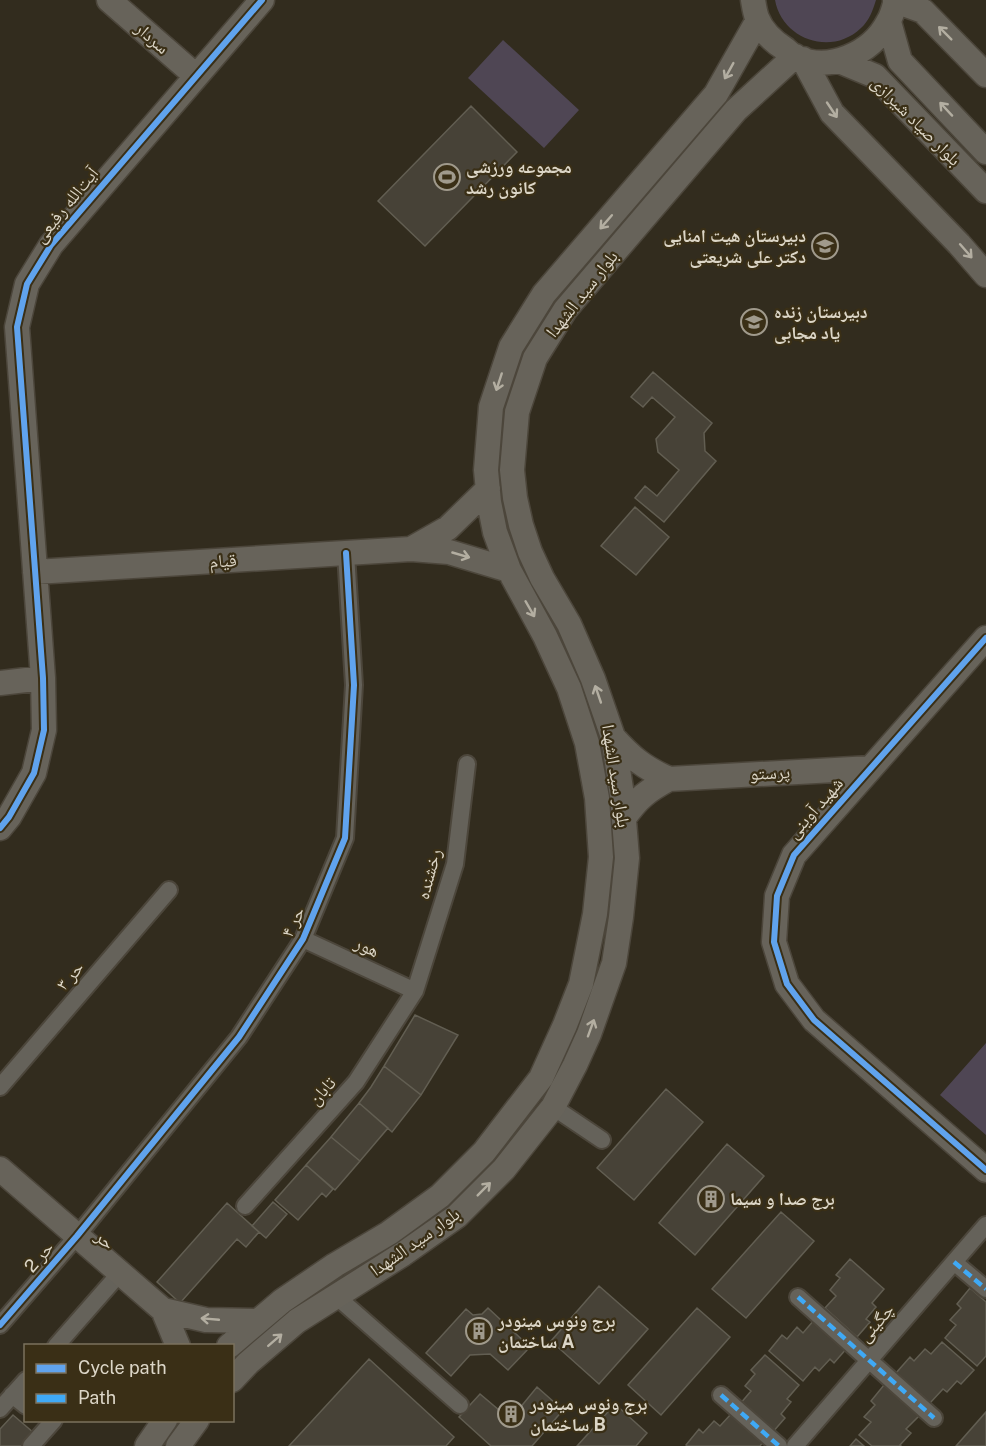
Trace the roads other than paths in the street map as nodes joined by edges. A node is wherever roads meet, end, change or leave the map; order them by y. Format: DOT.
graph roads {
  1 [pos="109,0"];
  2 [pos="262,0"];
  3 [pos="893,8"];
  4 [pos="755,10"];
  5 [pos="799,58"];
  6 [pos="839,61"];
  7 [pos="986,75"];
  8 [pos="195,76"];
  9 [pos="986,152"];
  10 [pos="986,191"];
  11 [pos="986,275"];
  12 [pos="488,489"];
  13 [pos="411,549"];
  14 [pos="346,553"];
  15 [pos="509,570"];
  16 [pos="36,572"];
  17 [pos="986,638"];
  18 [pos="43,678"];
  19 [pos="0,682"];
  20 [pos="613,737"];
  21 [pos="467,764"];
  22 [pos="871,768"];
  23 [pos="669,779"];
  24 [pos="624,818"];
  25 [pos="0,828"];
  26 [pos="169,890"];
  27 [pos="303,939"];
  28 [pos="415,991"];
  29 [pos="551,1055"];
  30 [pos="575,1065"];
  31 [pos="0,1087"];
  32 [pos="521,1104"];
  33 [pos="548,1112"];
  34 [pos="602,1140"];
  35 [pos="0,1169"];
  36 [pos="986,1170"];
  37 [pos="245,1206"];
  38 [pos="986,1225"];
  39 [pos="77,1236"];
  40 [pos="954,1262"];
  41 [pos="120,1273"];
  42 [pos="986,1289"];
  43 [pos="336,1296"];
  44 [pos="798,1297"];
  45 [pos="163,1310"];
  46 [pos="258,1321"];
  47 [pos="0,1325"];
  48 [pos="58,1344"];
  49 [pos="177,1344"];
  50 [pos="231,1344"];
  51 [pos="869,1361"];
  52 [pos="234,1378"];
  53 [pos="24,1382"];
  54 [pos="12,1395"];
  55 [pos="721,1395"];
  56 [pos="24,1404"];
  57 [pos="460,1405"];
  58 [pos="0,1409"];
  59 [pos="934,1418"];
  60 [pos="48,1422"];
  61 [pos="164,1422"];
  62 [pos="196,1422"];
  63 [pos="31,1446"];
  64 [pos="147,1446"];
  65 [pos="178,1446"];
  66 [pos="779,1446"];
  67 [pos="795,1446"];
  1 -- 8 [label="main road, سردار"];
  2 -- 8 [label="main road, آیت‌الله رفیعی"];
  3 -- 6 [label="main road"];
  7 -- 3 [label="main road, one-way"];
  9 -- 3 [label="main road, بلوار صیاد شیرازی, one-way"];
  4 -- 5 [label="main road"];
  4 -- 12 [label="main road, بلوار سید الشهدا, one-way"];
  5 -- 6 [label="main road"];
  5 -- 11 [label="main road, one-way"];
  20 -- 5 [label="main road, بلوار سید الشهدا, one-way"];
  6 -- 10 [label="main road, بلوار صیاد شیرازی"];
  8 -- 16 [label="main road, آیت‌الله رفیعی"];
  12 -- 13 [label="main road, قیام"];
  12 -- 15 [label="main road, بلوار سید الشهدا"];
  13 -- 14 [label="main road, قیام"];
  13 -- 15 [label="main road, قیام, one-way"];
  14 -- 16 [label="main road, قیام"];
  14 -- 27 [label="street, حر ۴"];
  15 -- 29 [label="main road, بلوار سید الشهدا, one-way"];
  16 -- 18 [label="main road, آیت‌الله رفیعی"];
  17 -- 22 [label="main road, شهید آوینی"];
  18 -- 19 [label="main road"];
  18 -- 25 [label="main road, آیت‌الله رفیعی"];
  20 -- 23 [label="main road"];
  20 -- 24 [label="main road, بلوار سید الشهدا"];
  21 -- 28 [label="street, رخشنده"];
  22 -- 23 [label="main road, پرستو"];
  22 -- 36 [label="main road, شهید آوینی"];
  23 -- 24 [label="main road, پرستو"];
  30 -- 24 [label="main road, بلوار سید الشهدا, one-way"];
  26 -- 31 [label="street, حر ۳"];
  27 -- 28 [label="street, هور"];
  27 -- 39 [label="street, حر ۴"];
  28 -- 37 [label="street, تابان"];
  29 -- 30 [label="main road"];
  29 -- 32 [label="main road, بلوار سید الشهدا"];
  30 -- 33 [label="main road, بلوار سید الشهدا"];
  32 -- 33 [label="main road"];
  32 -- 46 [label="main road, بلوار سید الشهدا"];
  33 -- 34 [label="street"];
  43 -- 33 [label="main road, بلوار سید الشهدا, one-way"];
  35 -- 39 [label="main road, حر"];
  38 -- 40 [label="street, چگینی"];
  39 -- 41 [label="main road, حر"];
  39 -- 47 [label="street, حر 2"];
  40 -- 42 [label="street"];
  40 -- 51 [label="street, چگینی"];
  41 -- 45 [label="main road, حر"];
  41 -- 48 [label="street"];
  52 -- 43 [label="main road, بلوار سید الشهدا, one-way"];
  43 -- 57 [label="street"];
  44 -- 51 [label="street"];
  46 -- 45 [label="main road, حر, one-way"];
  45 -- 49 [label="main road, حر"];
  46 -- 50 [label="main road, بلوار سید الشهدا"];
  51 -- 59 [label="street"];
  51 -- 67 [label="street, چگینی"];
  53 -- 54 [label="street"];
  54 -- 56 [label="street"];
  54 -- 58 [label="street"];
  55 -- 66 [label="street"];
  60 -- 63 [label="street"];
  61 -- 64 [label="main road"];
  62 -- 65 [label="main road"];
}
